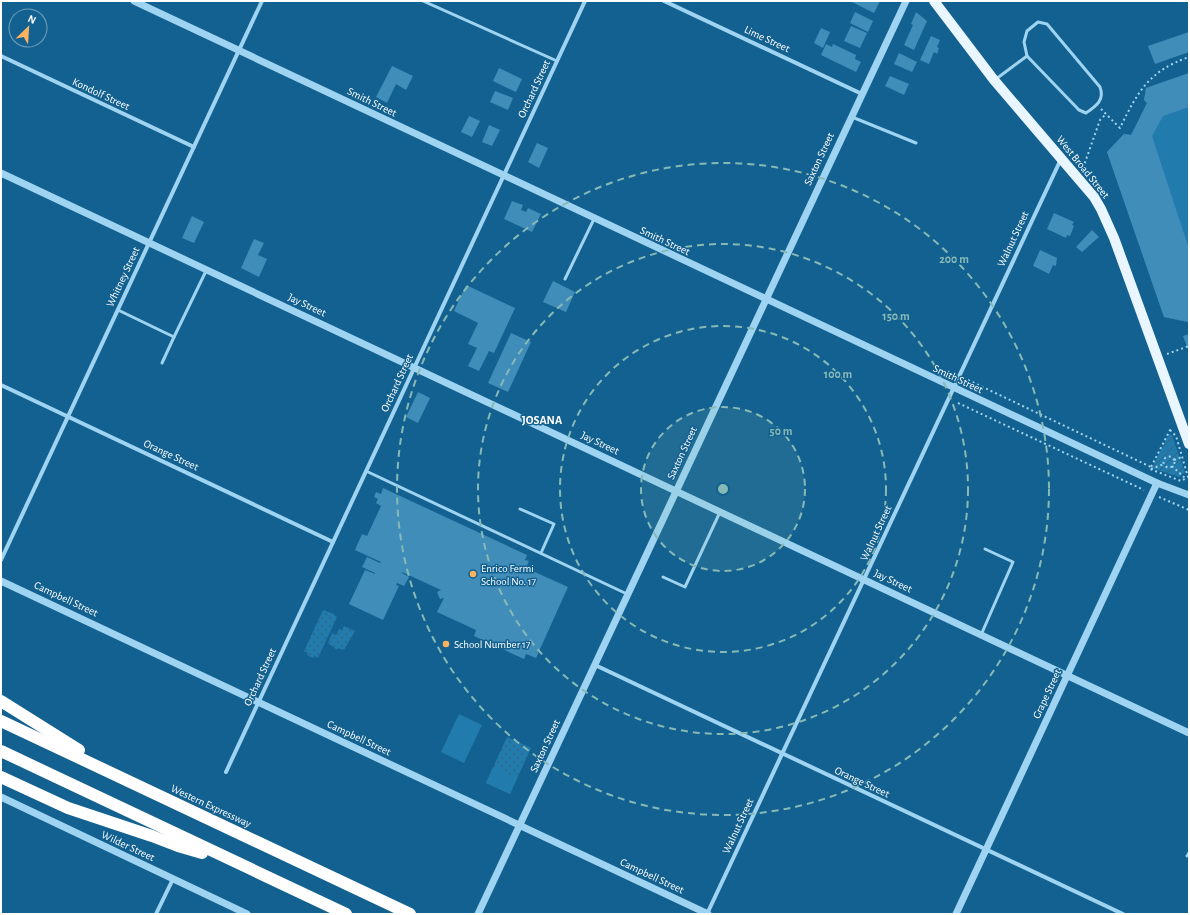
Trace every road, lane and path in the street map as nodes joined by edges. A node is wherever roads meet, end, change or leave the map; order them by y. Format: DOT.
graph roads {
  1 [pos="134,1"];
  2 [pos="262,1"];
  3 [pos="422,1"];
  4 [pos="585,1"];
  5 [pos="664,1"];
  6 [pos="906,1"];
  7 [pos="934,1"];
  8 [pos="239,50"];
  9 [pos="1,56"];
  10 [pos="1027,56"];
  11 [pos="1189,57"];
  12 [pos="557,61"];
  13 [pos="994,80"];
  14 [pos="862,94"];
  15 [pos="1100,109"];
  16 [pos="1106,114"];
  17 [pos="852,117"];
  18 [pos="916,143"];
  19 [pos="194,147"];
  20 [pos="1061,159"];
  21 [pos="1,173"];
  22 [pos="503,176"];
  23 [pos="1079,180"];
  24 [pos="594,219"];
  25 [pos="149,243"];
  26 [pos="206,270"];
  27 [pos="565,279"];
  28 [pos="766,300"];
  29 [pos="118,310"];
  30 [pos="174,337"];
  31 [pos="1189,346"];
  32 [pos="1157,357"];
  33 [pos="162,363"];
  34 [pos="414,368"];
  35 [pos="968,380"];
  36 [pos="1,385"];
  37 [pos="953,389"];
  38 [pos="958,403"];
  39 [pos="68,417"];
  40 [pos="1189,444"];
  41 [pos="1182,457"];
  42 [pos="1174,460"];
  43 [pos="1164,464"];
  44 [pos="1172,466"];
  45 [pos="1151,468"];
  46 [pos="366,471"];
  47 [pos="1186,479"];
  48 [pos="1157,483"];
  49 [pos="676,492"];
  50 [pos="1153,494"];
  51 [pos="1189,495"];
  52 [pos="520,509"];
  53 [pos="1189,510"];
  54 [pos="720,512"];
  55 [pos="333,542"];
  56 [pos="985,549"];
  57 [pos="541,553"];
  58 [pos="1,560"];
  59 [pos="663,577"];
  60 [pos="864,580"];
  61 [pos="1,581"];
  62 [pos="628,595"];
  63 [pos="981,635"];
  64 [pos="595,665"];
  65 [pos="1068,676"];
  66 [pos="1,701"];
  67 [pos="258,702"];
  68 [pos="1,721"];
  69 [pos="1189,733"];
  70 [pos="1,751"];
  71 [pos="782,754"];
  72 [pos="226,772"];
  73 [pos="1,778"];
  74 [pos="1,797"];
  75 [pos="165,798"];
  76 [pos="520,825"];
  77 [pos="986,850"];
  78 [pos="230,860"];
  79 [pos="173,879"];
  80 [pos="479,912"];
  81 [pos="156,914"];
  82 [pos="247,914"];
  83 [pos="346,914"];
  84 [pos="410,914"];
  85 [pos="707,914"];
  86 [pos="956,914"];
  87 [pos="1122,914"];
  1 -- 8 [label="street, Smith Street"];
  2 -- 8 [label="street, Whitney Street"];
  3 -- 12 [label="lane"];
  4 -- 12 [label="street, Orchard Street"];
  5 -- 14 [label="street, Lime Street"];
  6 -- 14 [label="street, Saxton Street"];
  7 -- 13 [label="main road, West Broad Street"];
  8 -- 19 [label="street, Whitney Street"];
  8 -- 22 [label="street, Smith Street"];
  9 -- 19 [label="street, Kondolf Street"];
  10 -- 10 [label="lane"];
  10 -- 13 [label="lane"];
  11 -- 16 [label="path"];
  12 -- 22 [label="street, Orchard Street"];
  13 -- 20 [label="main road, West Broad Street"];
  14 -- 17 [label="street, Saxton Street"];
  15 -- 16 [label="path"];
  16 -- 23 [label="path"];
  17 -- 18 [label="lane"];
  17 -- 28 [label="street, Saxton Street"];
  19 -- 25 [label="street, Whitney Street"];
  20 -- 23 [label="main road, West Broad Street"];
  20 -- 37 [label="street, Walnut Street"];
  21 -- 25 [label="street, Jay Street"];
  22 -- 24 [label="street, Smith Street"];
  22 -- 34 [label="street, Orchard Street"];
  23 -- 32 [label="main road, West Broad Street"];
  24 -- 27 [label="lane"];
  24 -- 28 [label="street, Smith Street"];
  25 -- 26 [label="street, Jay Street"];
  25 -- 29 [label="street, Whitney Street"];
  26 -- 30 [label="lane"];
  26 -- 34 [label="street, Jay Street"];
  28 -- 37 [label="street, Smith Street"];
  28 -- 49 [label="street, Saxton Street"];
  29 -- 30 [label="lane"];
  29 -- 39 [label="street, Whitney Street"];
  30 -- 33 [label="lane"];
  31 -- 32 [label="path"];
  32 -- 40 [label="main road, West Broad Street"];
  34 -- 46 [label="street, Orchard Street"];
  34 -- 49 [label="street, Jay Street"];
  35 -- 45 [label="path"];
  36 -- 39 [label="street, Orange Street"];
  37 -- 48 [label="street, Smith Street"];
  37 -- 60 [label="street, Walnut Street"];
  38 -- 50 [label="path"];
  39 -- 55 [label="street, Orange Street"];
  39 -- 58 [label="street, Whitney Street"];
  41 -- 42 [label="path"];
  41 -- 45 [label="path"];
  41 -- 47 [label="path"];
  42 -- 43 [label="path"];
  42 -- 44 [label="path"];
  43 -- 44 [label="path"];
  43 -- 45 [label="path"];
  44 -- 47 [label="path"];
  45 -- 47 [label="path"];
  46 -- 55 [label="street, Orchard Street"];
  46 -- 57 [label="lane"];
  48 -- 50 [label="street, Grape Street"];
  48 -- 51 [label="street, Smith Street"];
  49 -- 54 [label="street, Jay Street"];
  49 -- 62 [label="street, Saxton Street"];
  50 -- 53 [label="path"];
  50 -- 65 [label="street, Grape Street"];
  52 -- 57 [label="lane"];
  54 -- 59 [label="lane"];
  54 -- 60 [label="street, Jay Street"];
  55 -- 67 [label="street, Orchard Street"];
  56 -- 63 [label="lane"];
  57 -- 62 [label="lane"];
  60 -- 63 [label="street, Jay Street"];
  60 -- 71 [label="street, Walnut Street"];
  61 -- 67 [label="street, Campbell Street"];
  62 -- 64 [label="street, Saxton Street"];
  63 -- 65 [label="street, Jay Street"];
  64 -- 71 [label="street, Orange Street"];
  64 -- 76 [label="street, Saxton Street"];
  65 -- 69 [label="street, Jay Street"];
  65 -- 77 [label="street, Grape Street"];
  66 -- 75 [label="highway"];
  67 -- 72 [label="street, Orchard Street"];
  67 -- 76 [label="street, Campbell Street"];
  68 -- 75 [label="highway, Western Expressway"];
  70 -- 78 [label="highway"];
  71 -- 77 [label="street, Orange Street"];
  71 -- 85 [label="street, Walnut Street"];
  73 -- 78 [label="highway"];
  74 -- 79 [label="street, Wilder Street"];
  75 -- 84 [label="highway, Western Expressway"];
  76 -- 80 [label="street, Saxton Street"];
  76 -- 85 [label="street, Campbell Street"];
  77 -- 86 [label="street, Grape Street"];
  77 -- 87 [label="street, Orange Street"];
  78 -- 83 [label="highway"];
  79 -- 81 [label="street"];
  79 -- 82 [label="street, Wilder Street"];
}
